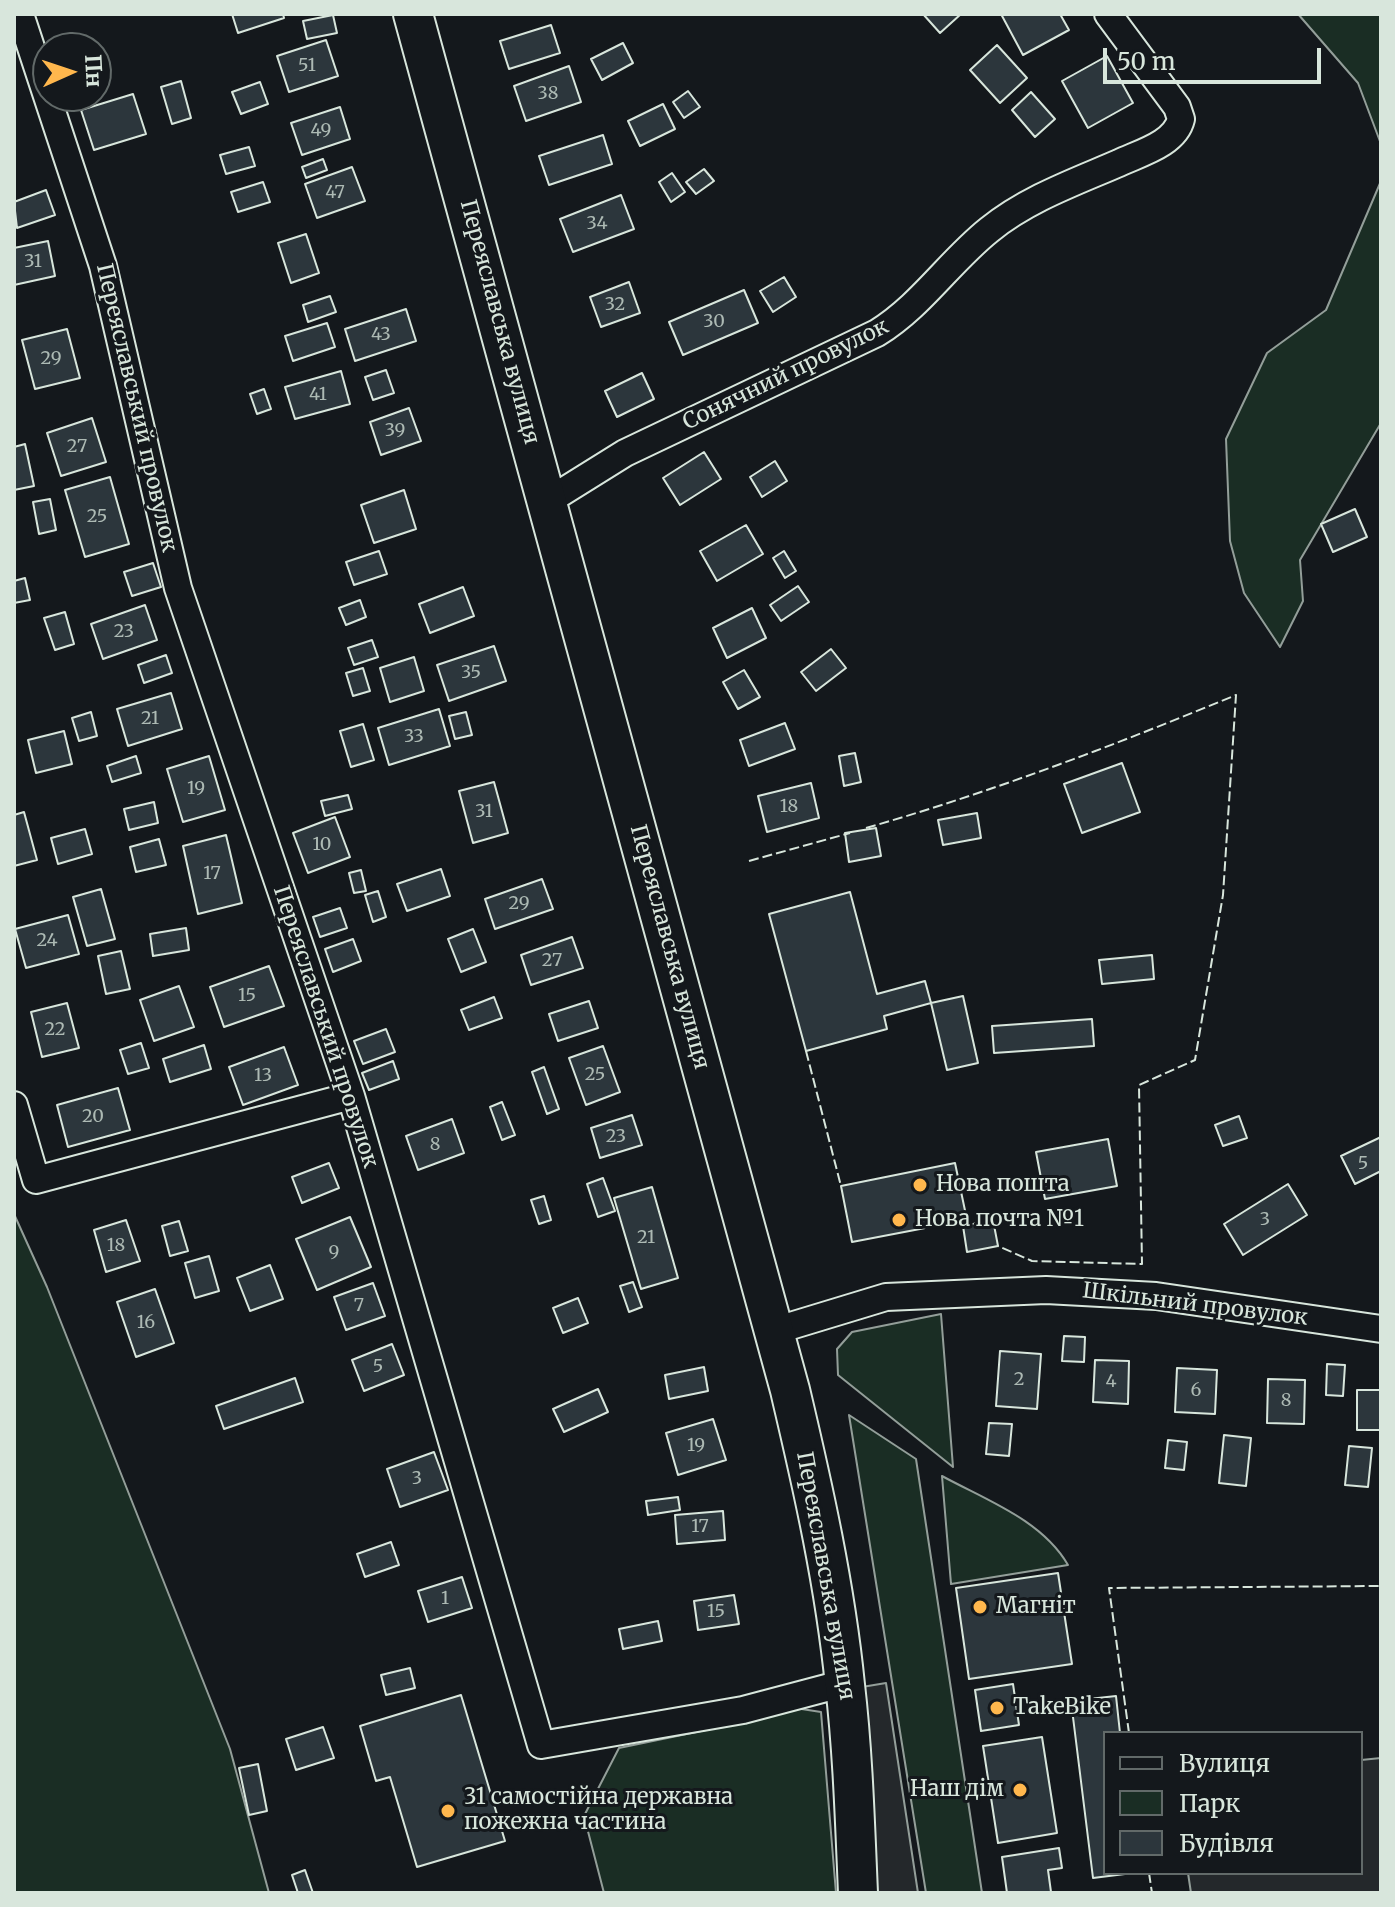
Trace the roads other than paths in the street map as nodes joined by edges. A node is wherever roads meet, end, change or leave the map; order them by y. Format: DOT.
graph roads {
  1 [pos="20,14"];
  2 [pos="413,14"];
  3 [pos="1108,14"];
  4 [pos="548,501"];
  5 [pos="351,1096"];
  6 [pos="14,1105"];
  7 [pos="1381,1329"];
  8 [pos="774,1331"];
  9 [pos="845,1683"];
  10 [pos="858,1893"];
  1 -- 5 [label="street, Переяславський провулок"];
  2 -- 4 [label="main road, Переяславська вулиця"];
  3 -- 4 [label="street, Сонячний провулок"];
  4 -- 8 [label="main road, Переяславська вулиця"];
  5 -- 6 [label="street"];
  5 -- 9 [label="street, Переяславський провулок"];
  7 -- 8 [label="street, Шкільний провулок"];
  8 -- 9 [label="main road, Переяславська вулиця"];
  9 -- 10 [label="main road, Переяславська вулиця"];
}
